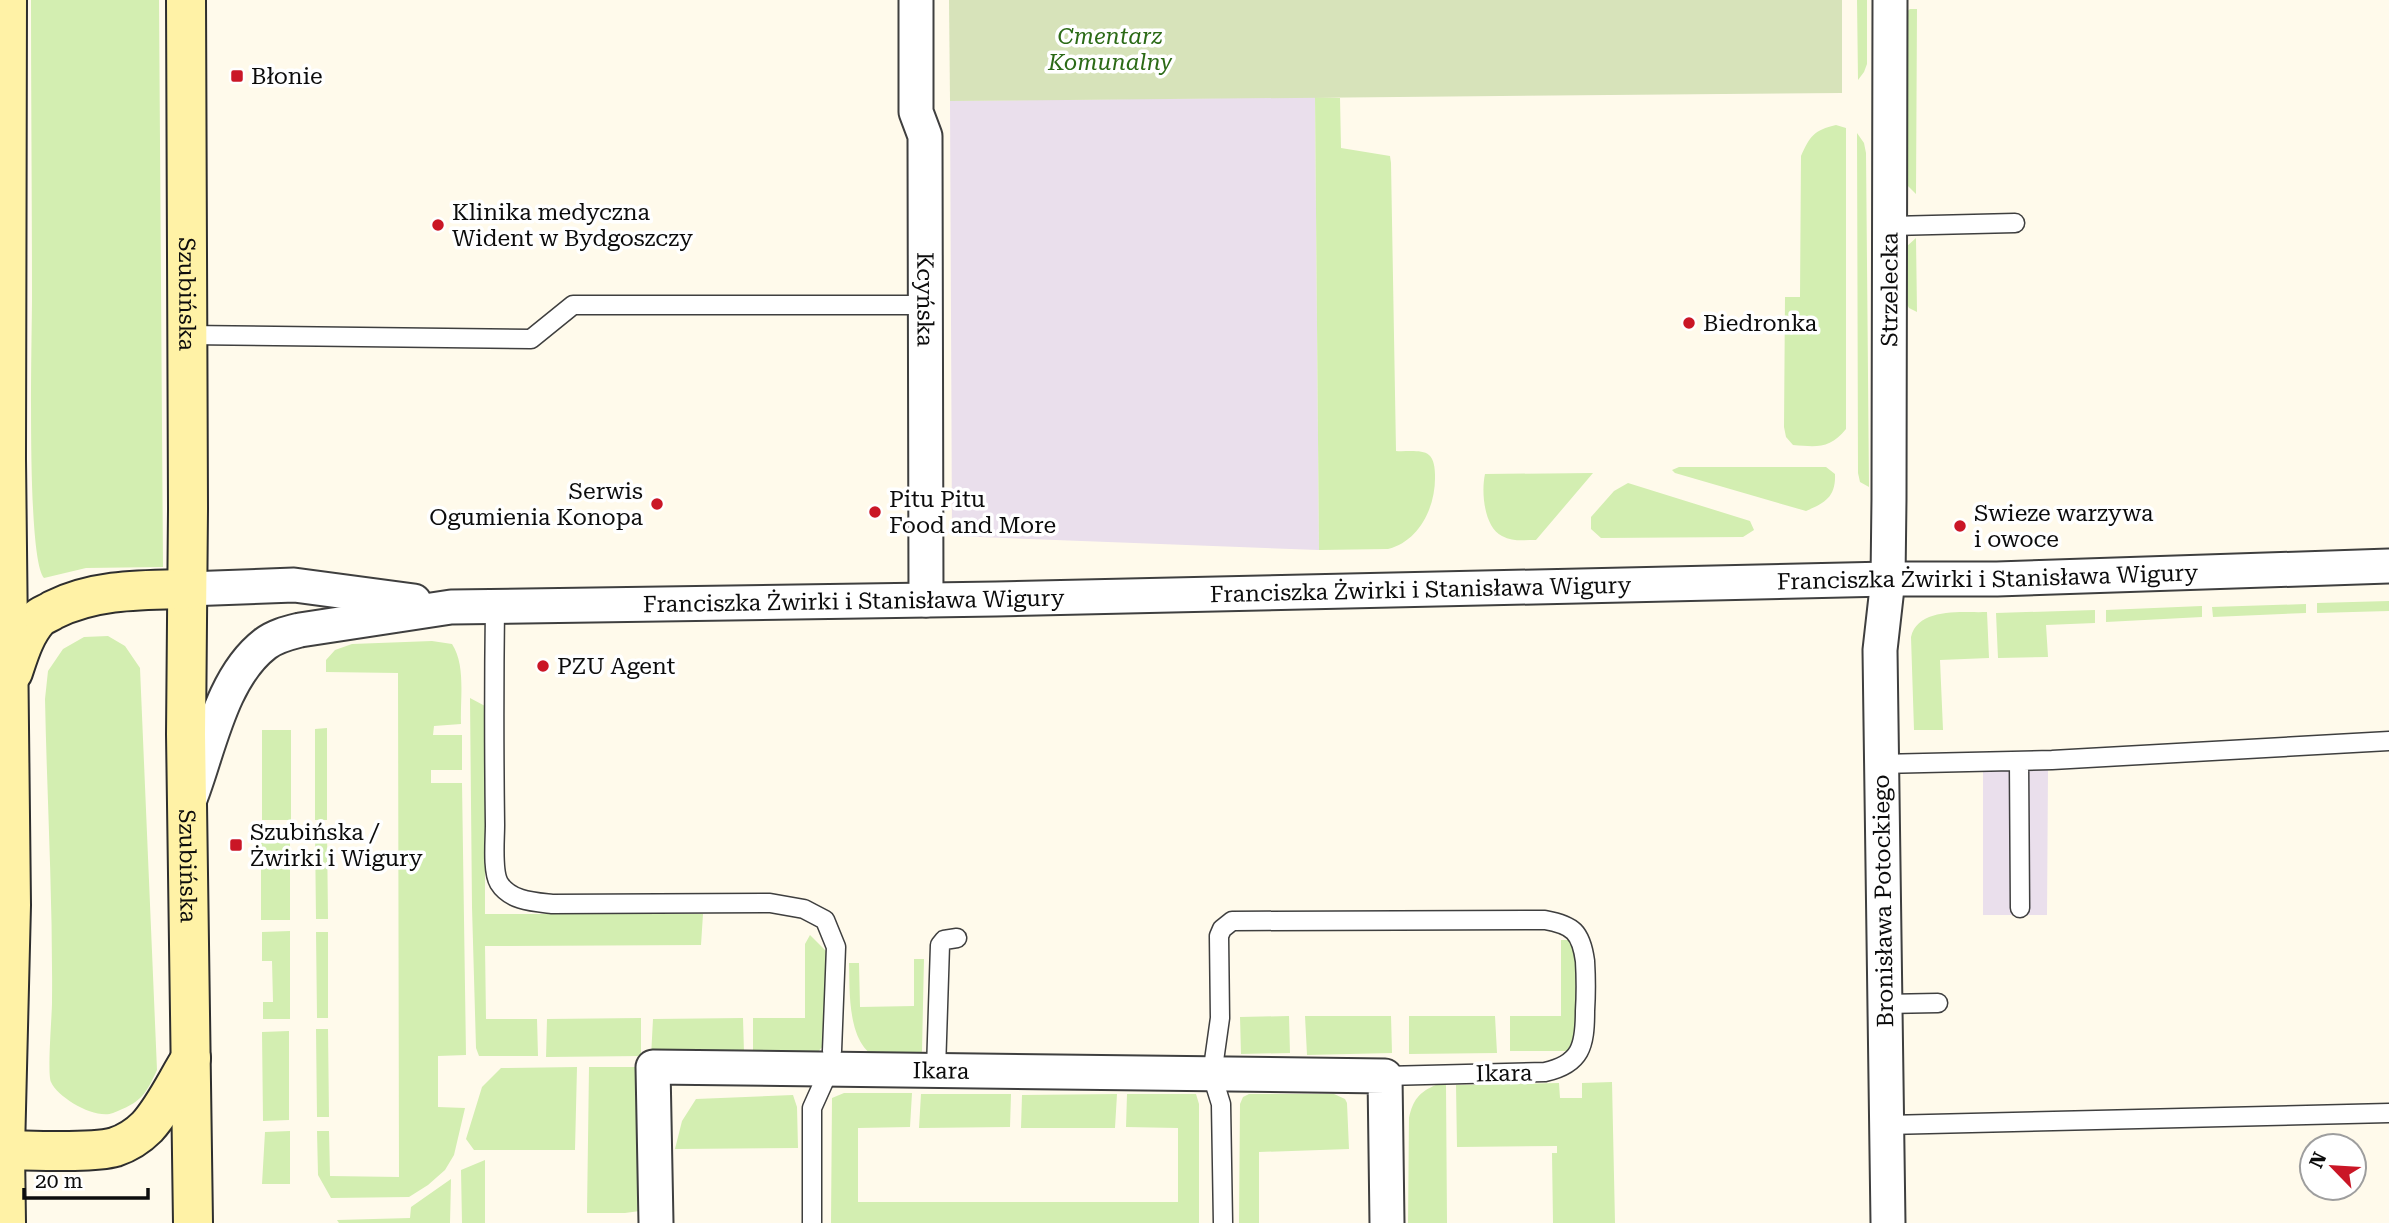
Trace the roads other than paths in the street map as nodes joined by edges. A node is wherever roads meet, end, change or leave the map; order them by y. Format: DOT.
graph roads {
  1 [pos="7,0"];
  2 [pos="186,0"];
  3 [pos="916,0"];
  4 [pos="1890,0"];
  5 [pos="2015,223"];
  6 [pos="1891,226"];
  7 [pos="926,305"];
  8 [pos="187,335"];
  9 [pos="2389,566"];
  10 [pos="1888,579"];
  11 [pos="187,589"];
  12 [pos="926,600"];
  13 [pos="495,606"];
  14 [pos="451,607"];
  15 [pos="8,688"];
  16 [pos="2389,741"];
  17 [pos="2019,761"];
  18 [pos="1880,764"];
  19 [pos="187,807"];
  20 [pos="2020,908"];
  21 [pos="5,918"];
  22 [pos="957,938"];
  23 [pos="1938,1003"];
  24 [pos="1884,1004"];
  25 [pos="191,1058"];
  26 [pos="831,1060"];
  27 [pos="936,1070"];
  28 [pos="1212,1075"];
  29 [pos="1385,1076"];
  30 [pos="2389,1113"];
  31 [pos="1887,1125"];
  32 [pos="2,1150"];
  33 [pos="6,1223"];
  34 [pos="192,1223"];
  35 [pos="656,1223"];
  36 [pos="813,1223"];
  37 [pos="1223,1223"];
  38 [pos="1387,1223"];
  39 [pos="1888,1223"];
  1 -- 15 [label="main road"];
  2 -- 8 [label="main road, Szubińska"];
  3 -- 7 [label="street, Kcyńska"];
  4 -- 6 [label="street, Strzelecka"];
  5 -- 6 [label="lane"];
  6 -- 10 [label="street, Strzelecka"];
  7 -- 8 [label="lane"];
  7 -- 12 [label="street, Kcyńska"];
  8 -- 11 [label="main road, Szubińska"];
  9 -- 10 [label="street, Franciszka Żwirki i Stanisława Wigury"];
  10 -- 12 [label="street, Franciszka Żwirki i Stanisława Wigury"];
  10 -- 18 [label="street, Bronisława Potockiego"];
  11 -- 14 [label="street, Franciszka Żwirki i Stanisława Wigury"];
  11 -- 15 [label="main road"];
  11 -- 19 [label="main road, Szubińska"];
  12 -- 13 [label="street, Franciszka Żwirki i Stanisława Wigury"];
  13 -- 14 [label="street, Franciszka Żwirki i Stanisława Wigury"];
  13 -- 26 [label="lane"];
  14 -- 19 [label="street, Franciszka Żwirki i Stanisława Wigury"];
  15 -- 21 [label="main road"];
  16 -- 17 [label="lane"];
  17 -- 18 [label="lane"];
  17 -- 20 [label="lane"];
  18 -- 24 [label="street, Bronisława Potockiego"];
  19 -- 25 [label="main road, Szubińska"];
  21 -- 32 [label="main road"];
  22 -- 27 [label="lane"];
  23 -- 24 [label="lane"];
  24 -- 31 [label="street, Bronisława Potockiego"];
  25 -- 32 [label="main road"];
  25 -- 34 [label="main road, Szubińska"];
  26 -- 27 [label="street, Ikara"];
  26 -- 35 [label="street, Ikara"];
  26 -- 36 [label="lane"];
  27 -- 28 [label="street, Ikara"];
  28 -- 29 [label="street, Ikara"];
  28 -- 29 [label="lane, Ikara"];
  28 -- 37 [label="lane"];
  29 -- 38 [label="street"];
  30 -- 31 [label="lane"];
  31 -- 39 [label="street, Bronisława Potockiego"];
  32 -- 33 [label="main road"];
}
